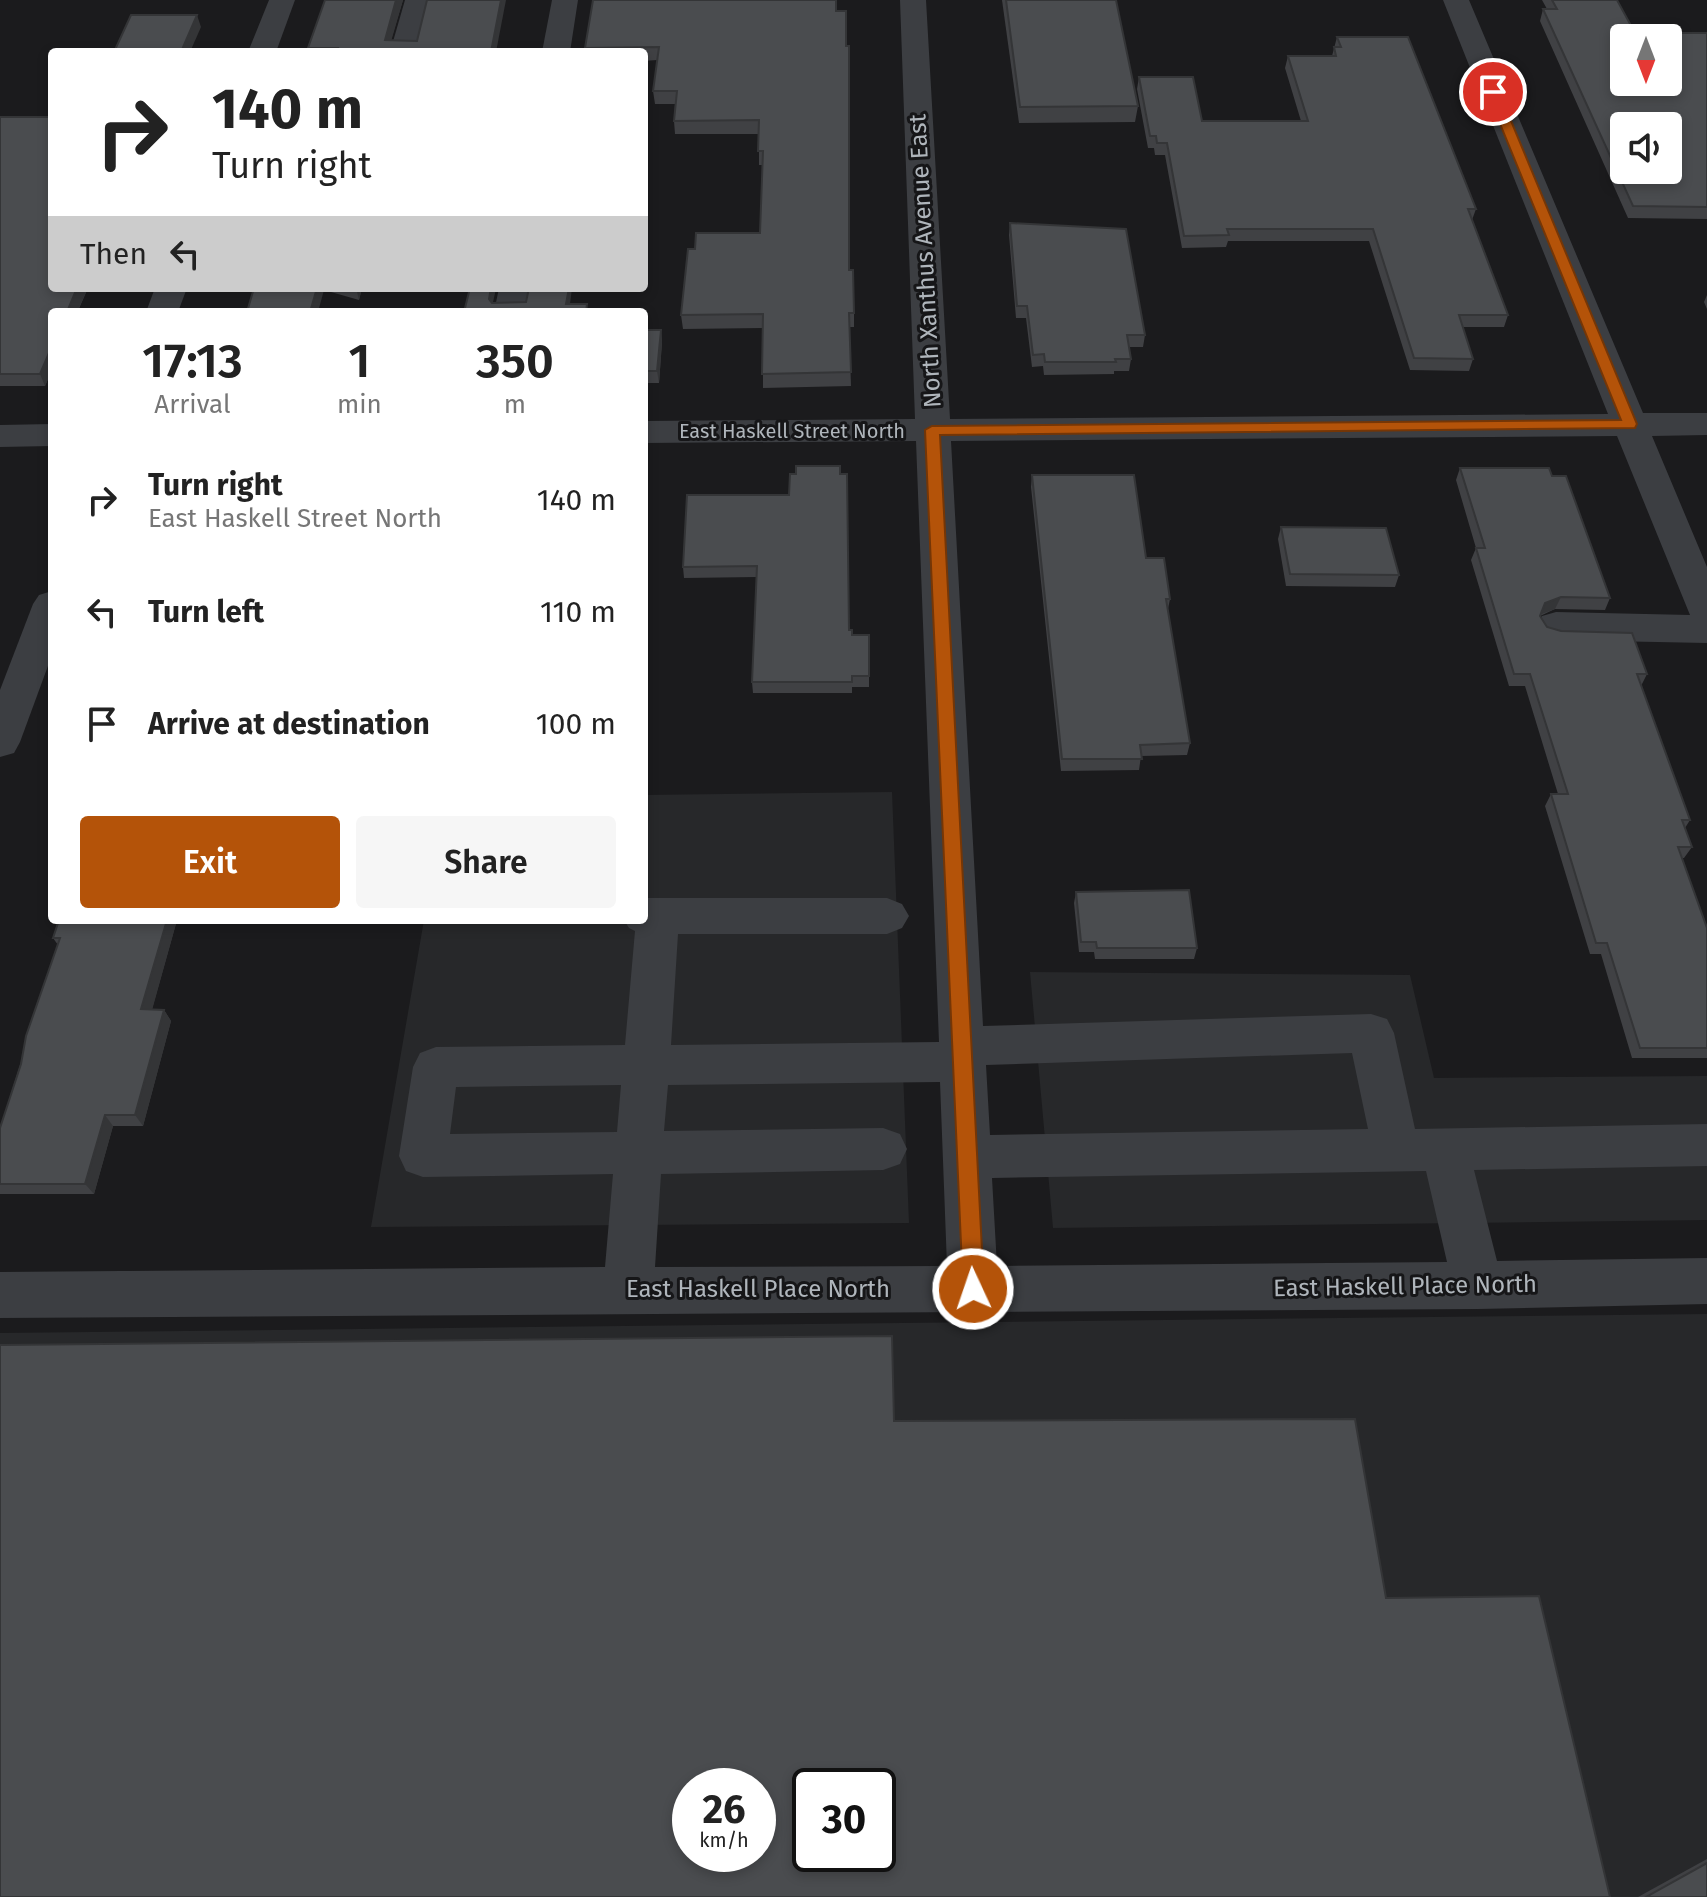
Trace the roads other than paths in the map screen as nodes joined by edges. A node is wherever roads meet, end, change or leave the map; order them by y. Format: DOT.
graph roads {
  1 [pos="282,0"];
  2 [pos="418,0"];
  3 [pos="565,0"];
  4 [pos="913,0"];
  5 [pos="1456,0"];
  6 [pos="264,48"];
  7 [pos="405,48"];
  8 [pos="549,48"];
  9 [pos="1630,424"];
  10 [pos="1707,424"];
  11 [pos="932,430"];
  12 [pos="648,432"];
  13 [pos="48,435"];
  14 [pos="0,436"];
  15 [pos="1707,612"];
  16 [pos="48,615"];
  17 [pos="1556,626"];
  18 [pos="1707,629"];
  19 [pos="0,742"];
  20 [pos="651,916"];
  21 [pos="887,916"];
  22 [pos="962,1054"];
  23 [pos="646,1066"];
  24 [pos="1707,1145"];
  25 [pos="883,1149"];
  26 [pos="1396,1150"];
  27 [pos="1445,1150"];
  28 [pos="639,1152"];
  29 [pos="967,1157"];
  30 [pos="1707,1281"];
  31 [pos="1478,1286"];
  32 [pos="973,1289"];
  33 [pos="628,1290"];
  34 [pos="0,1295"];
  1 -- 6 [label="street"];
  2 -- 7 [label="street"];
  3 -- 8 [label="street"];
  4 -- 11 [label="street, North Xanthus Avenue East"];
  5 -- 9 [label="street"];
  9 -- 10 [label="street, East Haskell Street North"];
  9 -- 11 [label="street, East Haskell Street North"];
  9 -- 15 [label="street"];
  11 -- 12 [label="street, East Haskell Street North"];
  11 -- 22 [label="street, North Xanthus Avenue East"];
  13 -- 14 [label="street"];
  16 -- 19 [label="street"];
  17 -- 18 [label="street"];
  20 -- 21 [label="street"];
  20 -- 23 [label="street"];
  22 -- 23 [label="street"];
  22 -- 26 [label="street"];
  22 -- 29 [label="street, North Xanthus Avenue East"];
  23 -- 28 [label="street"];
  23 -- 28 [label="street"];
  24 -- 27 [label="street"];
  25 -- 28 [label="street"];
  26 -- 27 [label="street"];
  26 -- 29 [label="street"];
  27 -- 31 [label="street"];
  28 -- 33 [label="street"];
  29 -- 32 [label="street, North Xanthus Avenue East"];
  30 -- 31 [label="street, East Haskell Place North"];
  31 -- 32 [label="street, East Haskell Place North"];
  32 -- 33 [label="street, East Haskell Place North"];
  33 -- 34 [label="street, East Haskell Place North"];
}
